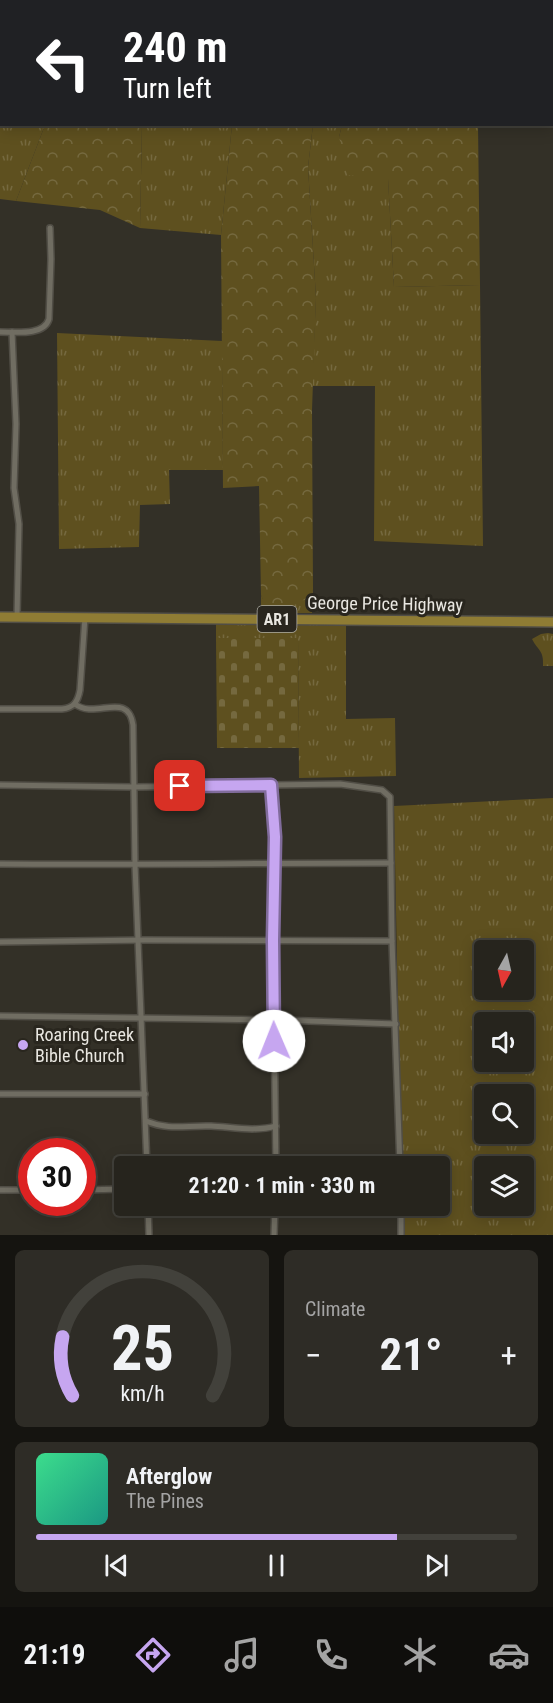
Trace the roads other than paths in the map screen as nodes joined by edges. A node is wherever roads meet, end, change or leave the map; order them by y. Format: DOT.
graph roads {
  1 [pos="51,228"];
  2 [pos="0,332"];
  3 [pos="12,332"];
  4 [pos="0,617"];
  5 [pos="16,617"];
  6 [pos="85,618"];
  7 [pos="553,622"];
  8 [pos="75,704"];
  9 [pos="0,708"];
  10 [pos="0,785"];
  11 [pos="271,785"];
  12 [pos="135,787"];
  13 [pos="274,863"];
  14 [pos="391,863"];
  15 [pos="0,864"];
  16 [pos="135,865"];
  17 [pos="139,940"];
  18 [pos="273,940"];
  19 [pos="392,941"];
  20 [pos="0,942"];
  21 [pos="0,1016"];
  22 [pos="141,1018"];
  23 [pos="273,1020"];
  24 [pos="396,1024"];
  25 [pos="0,1094"];
  26 [pos="145,1094"];
  27 [pos="146,1120"];
  28 [pos="276,1126"];
  29 [pos="147,1156"];
  30 [pos="276,1156"];
  31 [pos="400,1156"];
  32 [pos="0,1190"];
  33 [pos="18,1190"];
  34 [pos="96,1190"];
  35 [pos="114,1190"];
  36 [pos="148,1216"];
  37 [pos="275,1216"];
  38 [pos="401,1216"];
  39 [pos="149,1235"];
  40 [pos="274,1235"];
  41 [pos="401,1235"];
  1 -- 3 [label="street"];
  2 -- 3 [label="street"];
  3 -- 5 [label="street"];
  4 -- 5 [label="highway, George Price Highway / AR1"];
  5 -- 6 [label="highway, George Price Highway / AR1"];
  6 -- 7 [label="highway, George Price Highway / AR1"];
  6 -- 8 [label="street"];
  8 -- 9 [label="street"];
  8 -- 12 [label="street"];
  10 -- 12 [label="street"];
  11 -- 12 [label="street"];
  11 -- 13 [label="street"];
  11 -- 14 [label="street"];
  12 -- 16 [label="street"];
  13 -- 14 [label="street"];
  13 -- 16 [label="street"];
  13 -- 18 [label="street"];
  14 -- 19 [label="street"];
  15 -- 16 [label="street"];
  16 -- 17 [label="street"];
  17 -- 18 [label="street"];
  17 -- 20 [label="street"];
  17 -- 22 [label="street"];
  18 -- 19 [label="street"];
  18 -- 23 [label="street"];
  19 -- 24 [label="street"];
  21 -- 22 [label="street"];
  22 -- 23 [label="street"];
  22 -- 26 [label="street"];
  23 -- 24 [label="street"];
  23 -- 28 [label="street"];
  24 -- 31 [label="street"];
  25 -- 26 [label="street"];
  26 -- 27 [label="street"];
  27 -- 28 [label="street"];
  27 -- 29 [label="street"];
  28 -- 30 [label="street"];
  32 -- 33 [label="street"];
  34 -- 35 [label="street"];
  36 -- 39 [label="street"];
  37 -- 40 [label="street"];
  38 -- 41 [label="street"];
}
